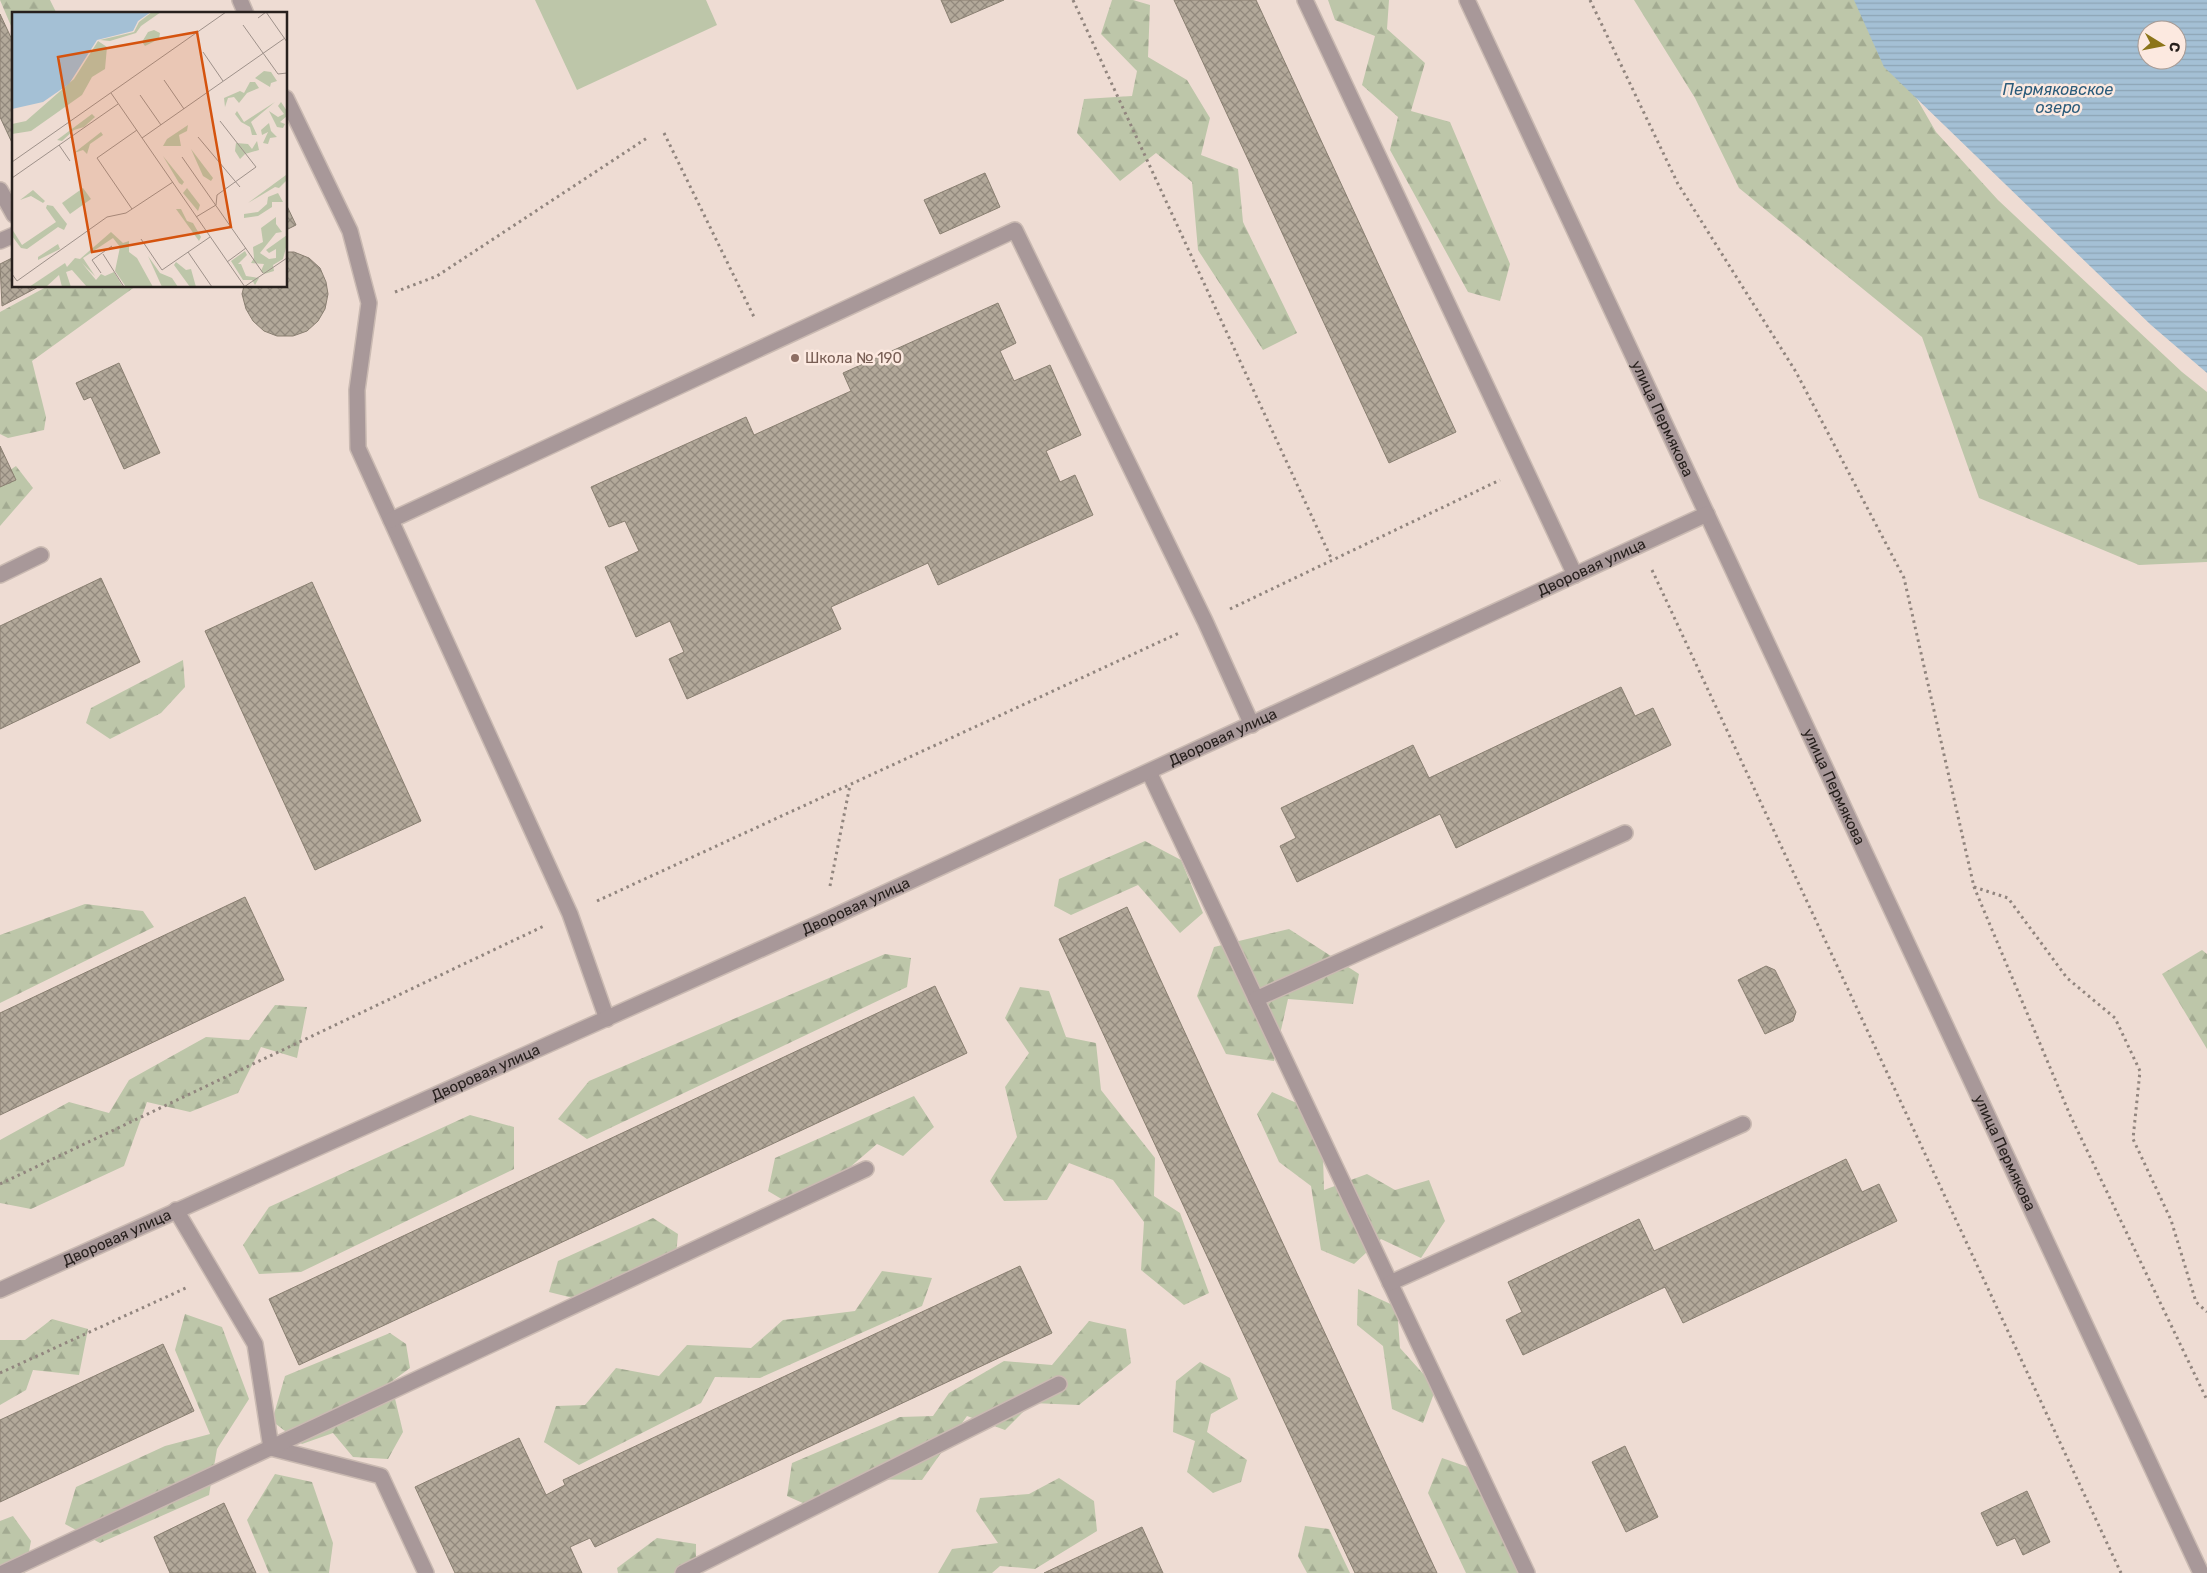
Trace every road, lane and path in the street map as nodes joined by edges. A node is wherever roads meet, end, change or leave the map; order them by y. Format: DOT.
graph roads {
  1 [pos="240,0"];
  2 [pos="1073,0"];
  3 [pos="1305,0"];
  4 [pos="1467,0"];
  5 [pos="1590,0"];
  6 [pos="245,12"];
  7 [pos="288,102"];
  8 [pos="664,133"];
  9 [pos="647,138"];
  10 [pos="0,190"];
  11 [pos="12,211"];
  12 [pos="12,236"];
  13 [pos="0,241"];
  14 [pos="369,303"];
  15 [pos="768,346"];
  16 [pos="1525,469"];
  17 [pos="1707,514"];
  18 [pos="391,520"];
  19 [pos="1640,544"];
  20 [pos="41,555"];
  21 [pos="1332,560"];
  22 [pos="0,575"];
  23 [pos="1575,575"];
  24 [pos="1205,621"];
  25 [pos="1252,725"];
  26 [pos="1149,772"];
  27 [pos="850,785"];
  28 [pos="1625,833"];
  29 [pos="1974,887"];
  30 [pos="570,914"];
  31 [pos="824,921"];
  32 [pos="1256,999"];
  33 [pos="607,1019"];
  34 [pos="1744,1124"];
  35 [pos="866,1169"];
  36 [pos="0,1184"];
  37 [pos="176,1210"];
  38 [pos="214,1275"];
  39 [pos="1390,1283"];
  40 [pos="0,1290"];
  41 [pos="2207,1312"];
  42 [pos="0,1373"];
  43 [pos="1058,1384"];
  44 [pos="2207,1400"];
  45 [pos="271,1448"];
  46 [pos="3,1573"];
  47 [pos="426,1573"];
  48 [pos="683,1573"];
  49 [pos="1527,1573"];
  50 [pos="2121,1573"];
  51 [pos="2201,1573"];
  1 -- 6 [label="street"];
  2 -- 21 [label="path"];
  3 -- 16 [label="street"];
  4 -- 17 [label="street, улица Пермякова"];
  5 -- 29 [label="path"];
  7 -- 14 [label="street"];
  8 -- 15 [label="path"];
  9 -- 14 [label="path"];
  10 -- 11 [label="street"];
  12 -- 13 [label="street"];
  14 -- 18 [label="street"];
  15 -- 18 [label="street"];
  15 -- 24 [label="street"];
  16 -- 21 [label="path"];
  16 -- 23 [label="street"];
  17 -- 19 [label="street, Дворовая улица"];
  17 -- 51 [label="street, улица Пермякова"];
  18 -- 30 [label="street"];
  19 -- 23 [label="street, Дворовая улица"];
  19 -- 50 [label="path"];
  20 -- 22 [label="street"];
  21 -- 24 [label="path"];
  23 -- 25 [label="street, Дворовая улица"];
  24 -- 25 [label="street"];
  24 -- 27 [label="path"];
  25 -- 26 [label="street, Дворовая улица"];
  26 -- 31 [label="street, Дворовая улица"];
  26 -- 32 [label="street"];
  27 -- 30 [label="path"];
  27 -- 31 [label="path"];
  28 -- 32 [label="street"];
  29 -- 41 [label="path"];
  29 -- 44 [label="path"];
  30 -- 33 [label="street"];
  30 -- 36 [label="path"];
  31 -- 33 [label="street, Дворовая улица"];
  32 -- 39 [label="street"];
  33 -- 37 [label="street, Дворовая улица"];
  34 -- 39 [label="street"];
  35 -- 45 [label="street"];
  37 -- 38 [label="street"];
  37 -- 40 [label="street, Дворовая улица"];
  38 -- 42 [label="path"];
  38 -- 45 [label="street"];
  39 -- 49 [label="street"];
  43 -- 48 [label="street"];
  45 -- 46 [label="street"];
  45 -- 47 [label="street"];
}
